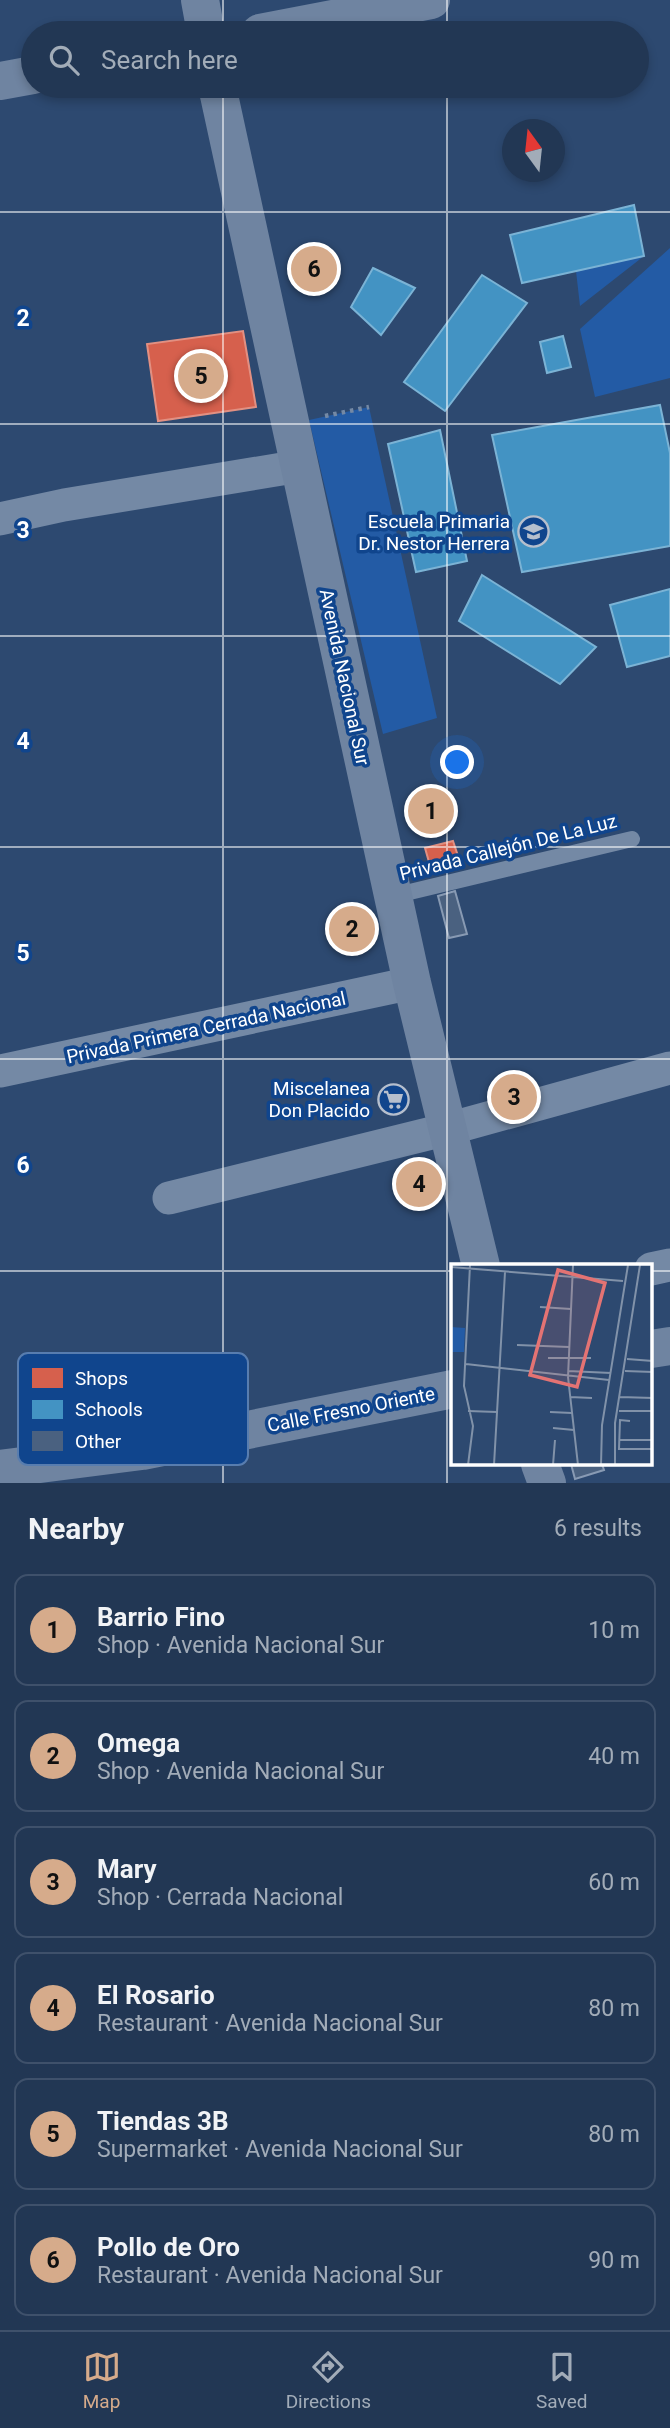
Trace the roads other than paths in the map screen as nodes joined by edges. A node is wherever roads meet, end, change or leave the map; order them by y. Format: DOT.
graph roads {
  1 [pos="201,0"];
  2 [pos="431,0"];
  3 [pos="204,21"];
  4 [pos="322,21"];
  5 [pos="21,77"];
  6 [pos="0,81"];
  7 [pos="220,98"];
  8 [pos="300,466"];
  9 [pos="0,519"];
  10 [pos="632,839"];
  11 [pos="393,896"];
  12 [pos="412,983"];
  13 [pos="670,1068"];
  14 [pos="0,1071"];
  15 [pos="448,1129"];
  16 [pos="169,1198"];
  17 [pos="481,1264"];
  18 [pos="670,1265"];
  19 [pos="652,1269"];
  20 [pos="670,1346"];
  21 [pos="652,1349"];
  22 [pos="451,1389"];
  23 [pos="248,1430"];
  24 [pos="32,1465"];
  25 [pos="540,1465"];
  26 [pos="0,1469"];
  27 [pos="547,1483"];
  1 -- 3 [label="main road"];
  2 -- 4 [label="main road"];
  5 -- 6 [label="main road"];
  7 -- 8 [label="main road, Avenida Nacional Sur"];
  8 -- 9 [label="street"];
  8 -- 11 [label="main road, Avenida Nacional Sur"];
  10 -- 11 [label="lane, Privada Callejón De La Luz"];
  11 -- 12 [label="main road, Avenida Nacional Sur"];
  12 -- 14 [label="street, Privada Primera Cerrada Nacional"];
  12 -- 15 [label="main road, Avenida Nacional Sur"];
  13 -- 15 [label="street"];
  15 -- 16 [label="street"];
  15 -- 17 [label="main road, Avenida Nacional Sur"];
  18 -- 19 [label="street"];
  20 -- 21 [label="main road"];
  22 -- 23 [label="main road, Calle Fresno Oriente"];
  24 -- 26 [label="main road, Calle Fresno Oriente"];
  25 -- 27 [label="main road"];
}
